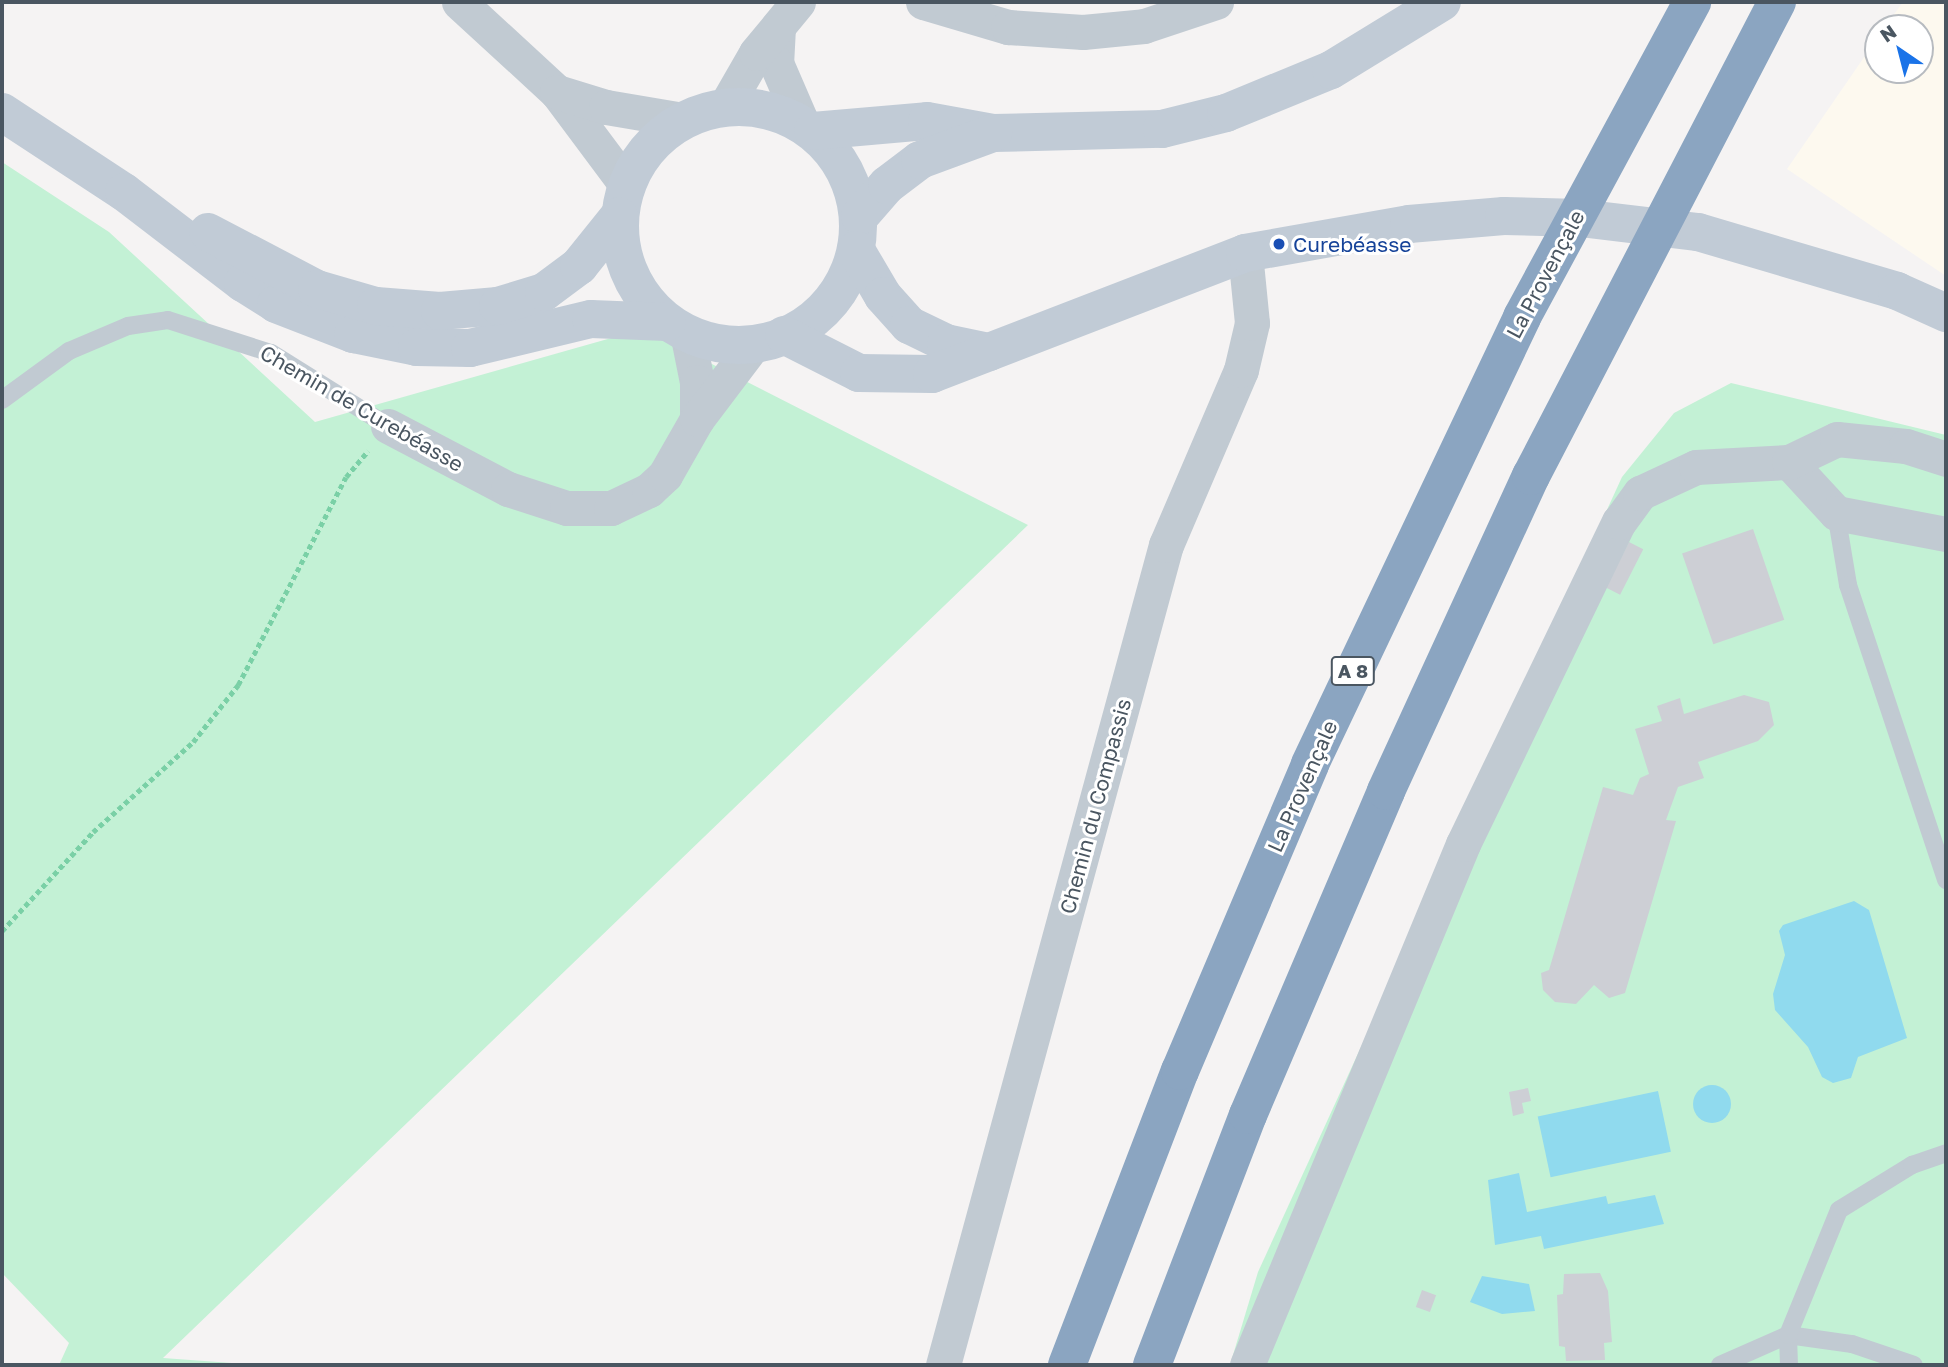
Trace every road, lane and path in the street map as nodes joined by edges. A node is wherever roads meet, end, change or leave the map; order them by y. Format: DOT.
graph roads {
  1 [pos="459,2"];
  2 [pos="923,2"];
  3 [pos="1216,2"];
  4 [pos="1443,2"];
  5 [pos="1692,2"];
  6 [pos="1777,2"];
  7 [pos="788,14"];
  8 [pos="556,92"];
  9 [pos="725,107"];
  10 [pos="2,112"];
  11 [pos="683,120"];
  12 [pos="808,127"];
  13 [pos="993,133"];
  14 [pos="124,192"];
  15 [pos="623,201"];
  16 [pos="858,233"];
  17 [pos="1245,253"];
  18 [pos="1946,313"];
  19 [pos="677,327"];
  20 [pos="768,340"];
  21 [pos="989,352"];
  22 [pos="2,400"];
  23 [pos="697,419"];
  24 [pos="388,426"];
  25 [pos="1946,459"];
  26 [pos="1789,462"];
  27 [pos="1836,513"];
  28 [pos="1946,534"];
  29 [pos="1946,880"];
  30 [pos="2,931"];
  31 [pos="1946,1153"];
  32 [pos="1788,1335"];
  33 [pos="943,1365"];
  34 [pos="1067,1365"];
  35 [pos="1152,1365"];
  36 [pos="1247,1365"];
  37 [pos="1720,1365"];
  38 [pos="1789,1365"];
  39 [pos="1914,1365"];
  1 -- 8 [label="street"];
  2 -- 3 [label="street"];
  4 -- 13 [label="main road"];
  5 -- 34 [label="highway, La Provençale / A 8"];
  6 -- 35 [label="highway"];
  7 -- 9 [label="street"];
  7 -- 12 [label="street"];
  8 -- 11 [label="street"];
  8 -- 15 [label="street"];
  9 -- 11 [label="main road"];
  9 -- 12 [label="main road"];
  10 -- 14 [label="main road"];
  11 -- 15 [label="main road"];
  12 -- 13 [label="main road"];
  12 -- 16 [label="main road"];
  13 -- 16 [label="main road"];
  14 -- 15 [label="main road"];
  14 -- 19 [label="main road"];
  15 -- 19 [label="main road"];
  16 -- 20 [label="main road"];
  16 -- 21 [label="main road"];
  17 -- 18 [label="main road"];
  17 -- 21 [label="main road"];
  17 -- 33 [label="street, Chemin du Compassis"];
  19 -- 20 [label="main road"];
  19 -- 23 [label="street"];
  20 -- 21 [label="main road"];
  20 -- 23 [label="street"];
  22 -- 24 [label="lane, Chemin de Curebéasse"];
  23 -- 24 [label="street, Chemin de Curebéasse"];
  24 -- 30 [label="path"];
  25 -- 26 [label="street"];
  26 -- 27 [label="street"];
  26 -- 36 [label="street"];
  27 -- 28 [label="street"];
  27 -- 29 [label="lane"];
  31 -- 32 [label="lane"];
  32 -- 37 [label="lane"];
  32 -- 38 [label="lane"];
  32 -- 39 [label="lane"];
}
